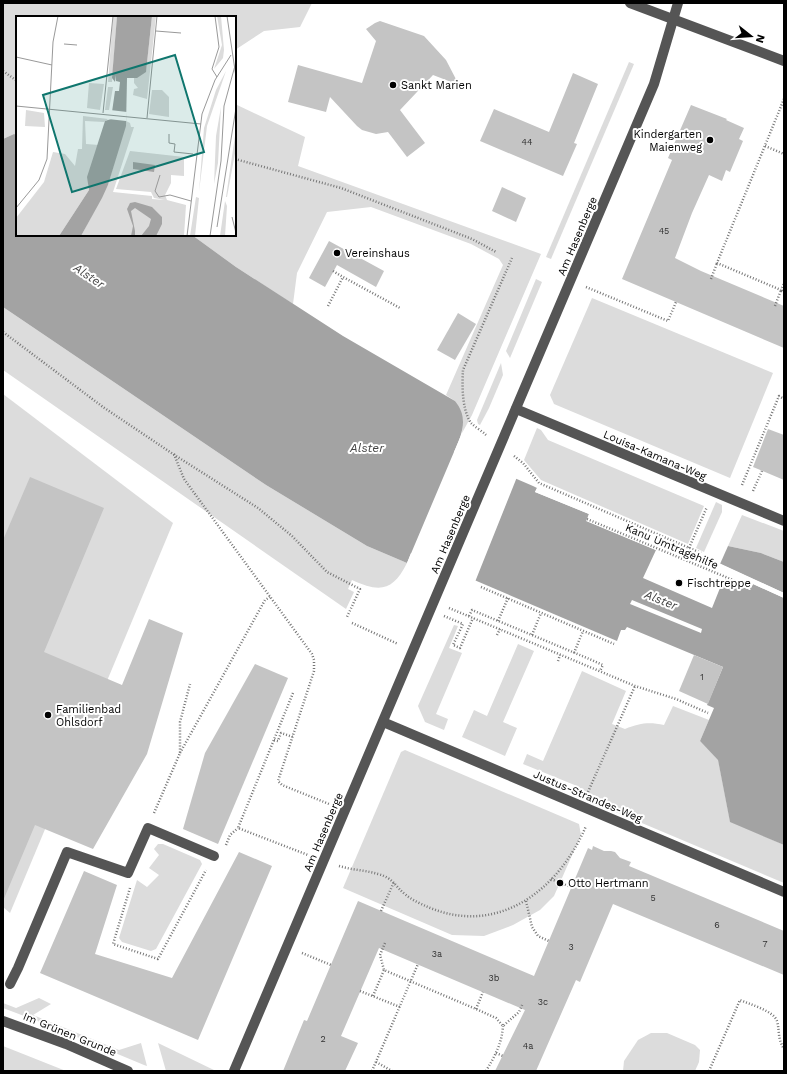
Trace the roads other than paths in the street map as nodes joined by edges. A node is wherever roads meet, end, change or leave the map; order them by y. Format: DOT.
graph roads {
  1 [pos="630,3"];
  2 [pos="678,3"];
  3 [pos="673,19"];
  4 [pos="784,61"];
  5 [pos="516,409"];
  6 [pos="784,521"];
  7 [pos="383,722"];
  8 [pos="214,856"];
  9 [pos="784,892"];
  10 [pos="10,984"];
  11 [pos="3,1021"];
  12 [pos="128,1071"];
  13 [pos="234,1071"];
  1 -- 3 [label="street"];
  2 -- 3 [label="street, Am Hasenberge"];
  3 -- 4 [label="street"];
  3 -- 5 [label="street, Am Hasenberge"];
  5 -- 6 [label="street, Louisa-Kamana-Weg"];
  5 -- 7 [label="street, Am Hasenberge"];
  7 -- 9 [label="street, Justus-Strandes-Weg"];
  7 -- 13 [label="street, Am Hasenberge"];
  8 -- 10 [label="street"];
  11 -- 12 [label="street, Im Grünen Grunde"];
}
